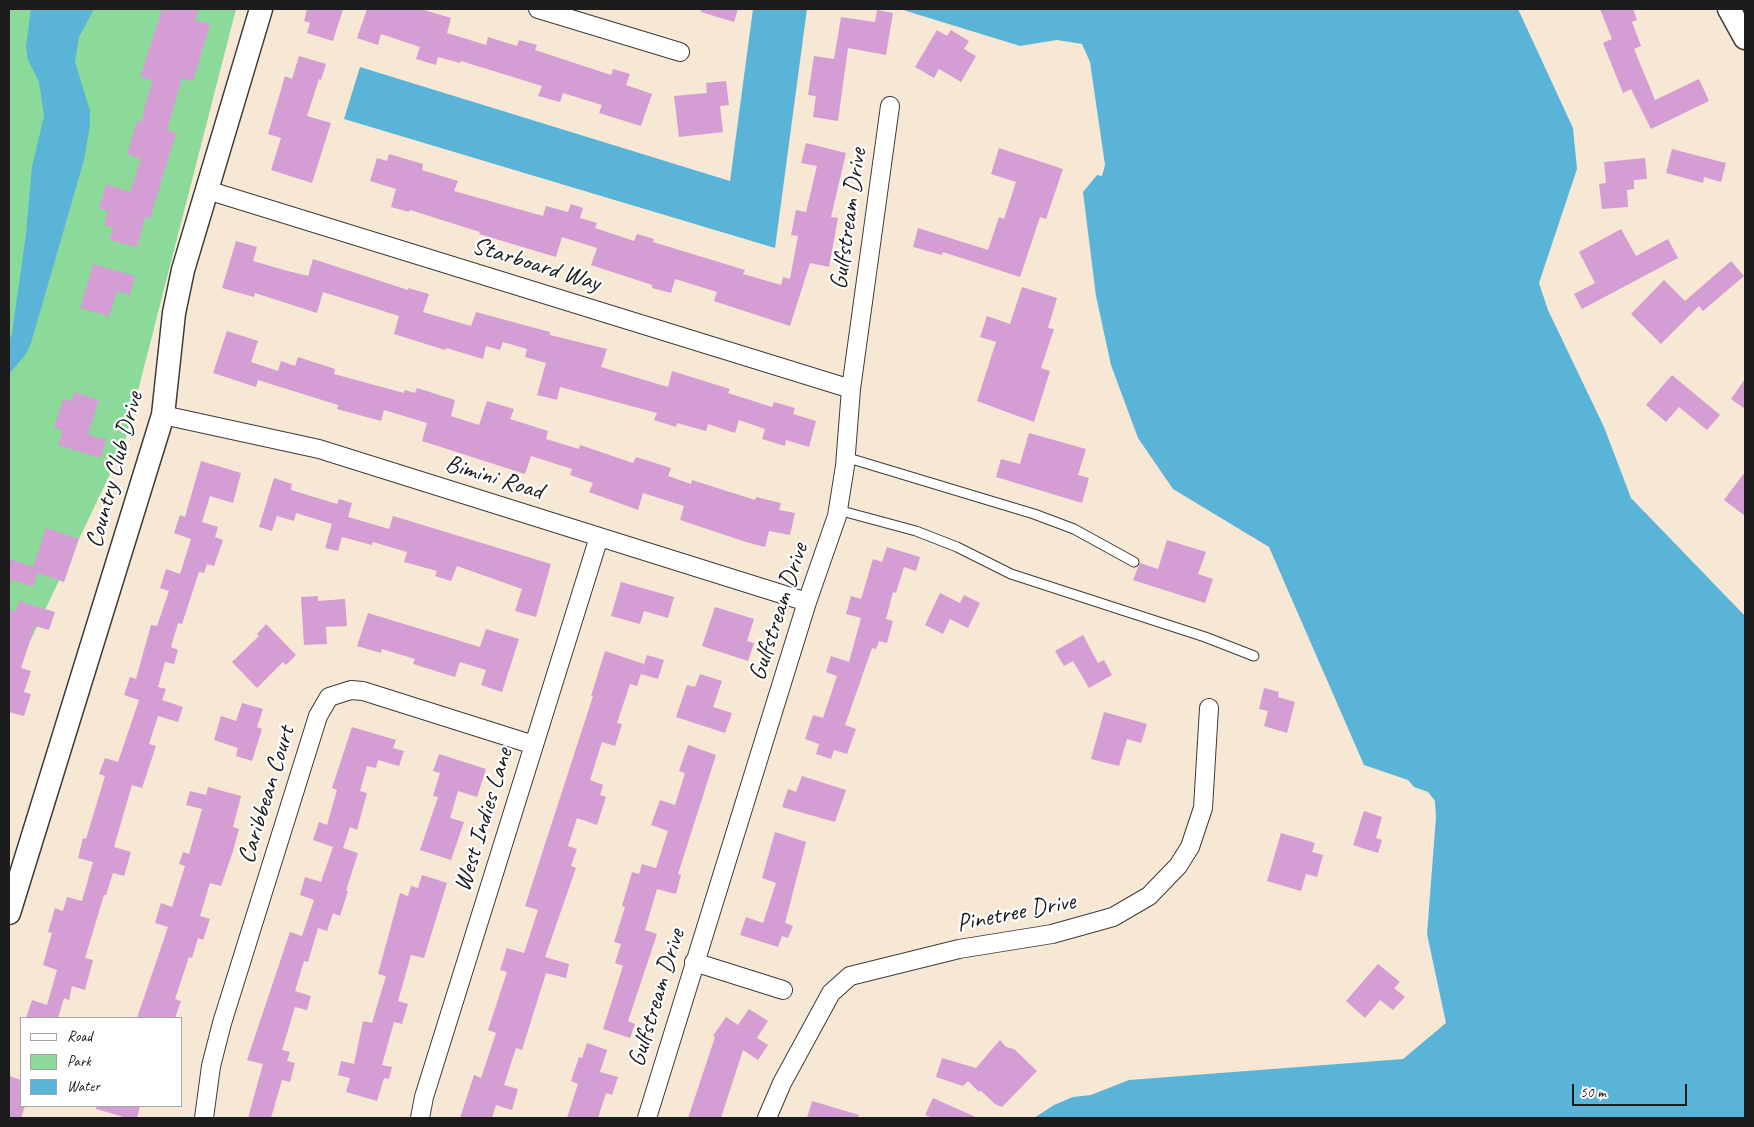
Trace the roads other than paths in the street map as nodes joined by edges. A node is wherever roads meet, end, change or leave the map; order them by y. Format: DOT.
graph roads {
  1 [pos="262,9"];
  2 [pos="538,9"];
  3 [pos="1729,9"];
  4 [pos="1745,38"];
  5 [pos="680,52"];
  6 [pos="890,106"];
  7 [pos="207,190"];
  8 [pos="851,388"];
  9 [pos="163,415"];
  10 [pos="845,457"];
  11 [pos="838,510"];
  12 [pos="599,537"];
  13 [pos="1134,562"];
  14 [pos="807,602"];
  15 [pos="1254,656"];
  16 [pos="1209,708"];
  17 [pos="534,745"];
  18 [pos="9,913"];
  19 [pos="694,962"];
  20 [pos="783,990"];
  21 [pos="204,1118"];
  22 [pos="420,1118"];
  23 [pos="647,1118"];
  24 [pos="768,1118"];
  1 -- 7 [label="street, Country Club Drive"];
  2 -- 5 [label="street"];
  3 -- 4 [label="street"];
  6 -- 8 [label="street, Gulfstream Drive"];
  7 -- 8 [label="street, Starboard Way"];
  7 -- 9 [label="street, Country Club Drive"];
  8 -- 10 [label="street, Gulfstream Drive"];
  9 -- 12 [label="street, Bimini Road"];
  9 -- 18 [label="street, Country Club Drive"];
  10 -- 11 [label="street, Gulfstream Drive"];
  10 -- 13 [label="lane"];
  11 -- 14 [label="street, Gulfstream Drive"];
  11 -- 15 [label="lane"];
  12 -- 14 [label="street, Bimini Road"];
  12 -- 17 [label="street, West Indies Lane"];
  14 -- 19 [label="street, Gulfstream Drive"];
  16 -- 24 [label="street, Pinetree Drive"];
  17 -- 21 [label="street, Caribbean Court"];
  17 -- 22 [label="street, West Indies Lane"];
  19 -- 20 [label="street"];
  19 -- 23 [label="street, Gulfstream Drive"];
}
